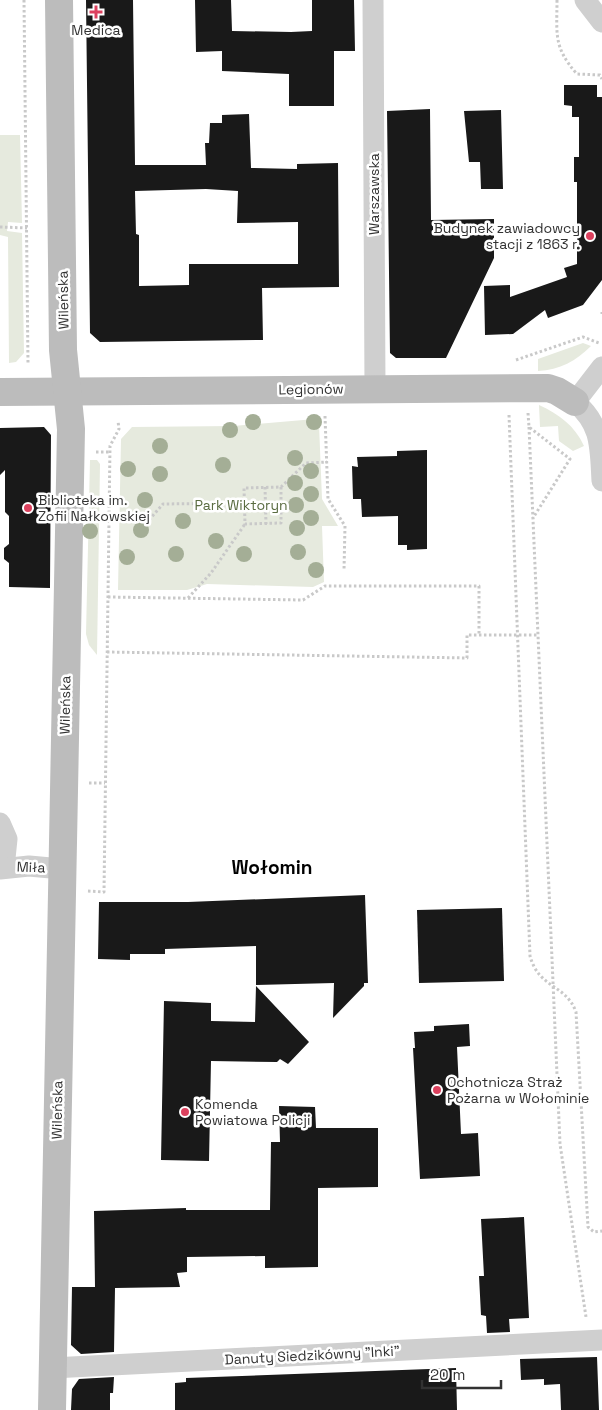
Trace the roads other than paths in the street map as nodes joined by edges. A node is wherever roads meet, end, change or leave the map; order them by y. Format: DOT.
graph roads {
  1 [pos="59,0"];
  2 [pos="373,0"];
  3 [pos="585,0"];
  4 [pos="602,22"];
  5 [pos="602,367"];
  6 [pos="375,388"];
  7 [pos="0,392"];
  8 [pos="67,392"];
  9 [pos="575,402"];
  10 [pos="602,481"];
  11 [pos="0,824"];
  12 [pos="2,868"];
  13 [pos="62,869"];
  14 [pos="596,1340"];
  15 [pos="52,1368"];
  16 [pos="52,1410"];
  1 -- 8 [label="street, Wileńska"];
  2 -- 6 [label="street, Warszawska"];
  3 -- 4 [label="street"];
  5 -- 9 [label="street"];
  6 -- 8 [label="street, Legionów"];
  6 -- 9 [label="street, Legionów"];
  7 -- 8 [label="street, Legionów"];
  8 -- 13 [label="street, Wileńska"];
  9 -- 10 [label="street"];
  11 -- 12 [label="street"];
  12 -- 13 [label="street, Miła"];
  13 -- 15 [label="street, Wileńska"];
  14 -- 15 [label="street, Danuty Siedzikówny \"Inki\""];
  15 -- 16 [label="street, Wileńska"];
}
